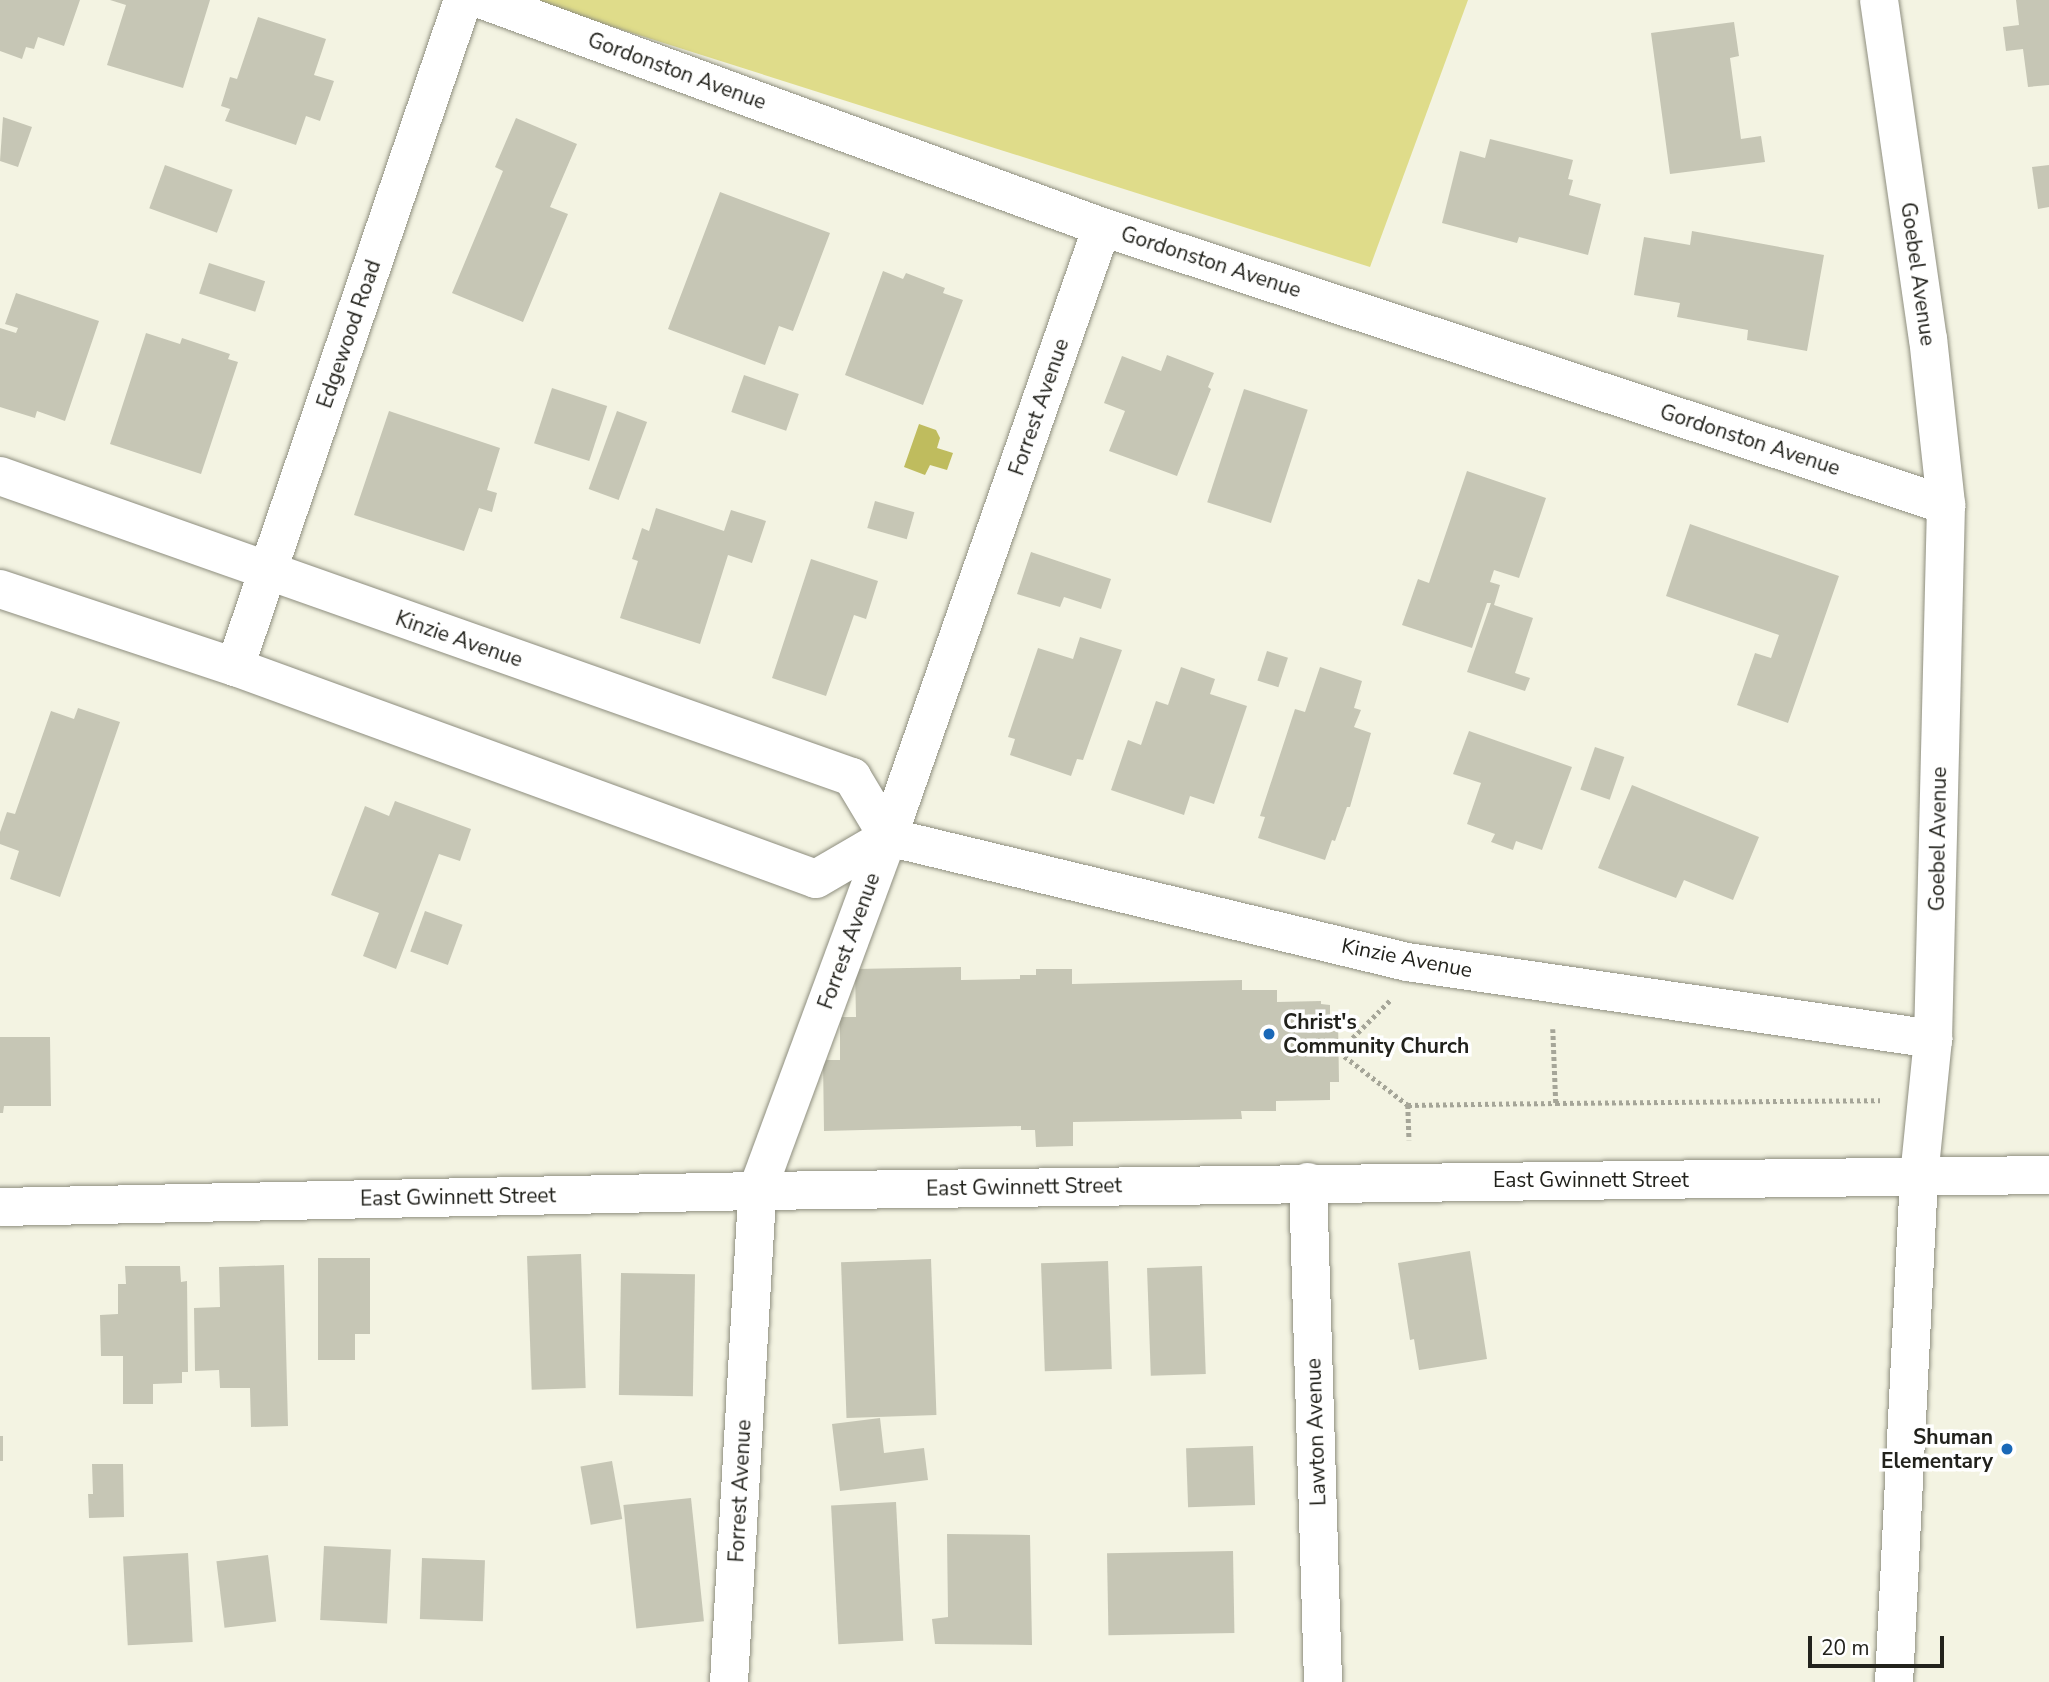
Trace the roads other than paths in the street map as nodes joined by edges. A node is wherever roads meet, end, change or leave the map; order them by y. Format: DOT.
graph roads {
  1 [pos="463,0"];
  2 [pos="483,0"];
  3 [pos="1879,0"];
  4 [pos="1102,227"];
  5 [pos="0,476"];
  6 [pos="1946,505"];
  7 [pos="268,572"];
  8 [pos="0,589"];
  9 [pos="236,667"];
  10 [pos="888,837"];
  11 [pos="1933,1040"];
  12 [pos="2049,1175"];
  13 [pos="1919,1177"];
  14 [pos="1308,1182"];
  15 [pos="757,1191"];
  16 [pos="0,1207"];
  17 [pos="729,1682"];
  18 [pos="1323,1682"];
  19 [pos="1894,1682"];
  1 -- 7 [label="street, Edgewood Road"];
  2 -- 4 [label="street, Gordonston Avenue"];
  3 -- 6 [label="street, Goebel Avenue"];
  4 -- 6 [label="street, Gordonston Avenue"];
  4 -- 10 [label="street, Forrest Avenue"];
  5 -- 7 [label="street, Kinzie Avenue"];
  6 -- 11 [label="street, Goebel Avenue"];
  7 -- 9 [label="street, Edgewood Road"];
  7 -- 10 [label="street, Kinzie Avenue"];
  8 -- 9 [label="street"];
  9 -- 10 [label="street"];
  10 -- 11 [label="street, Kinzie Avenue"];
  10 -- 15 [label="street, Forrest Avenue"];
  11 -- 13 [label="street, Goebel Avenue"];
  12 -- 13 [label="street, East Gwinnett Street"];
  13 -- 14 [label="street, East Gwinnett Street"];
  13 -- 19 [label="street, Goebel Avenue"];
  14 -- 15 [label="street, East Gwinnett Street"];
  14 -- 18 [label="street, Lawton Avenue"];
  15 -- 16 [label="street, East Gwinnett Street"];
  15 -- 17 [label="street, Forrest Avenue"];
}
